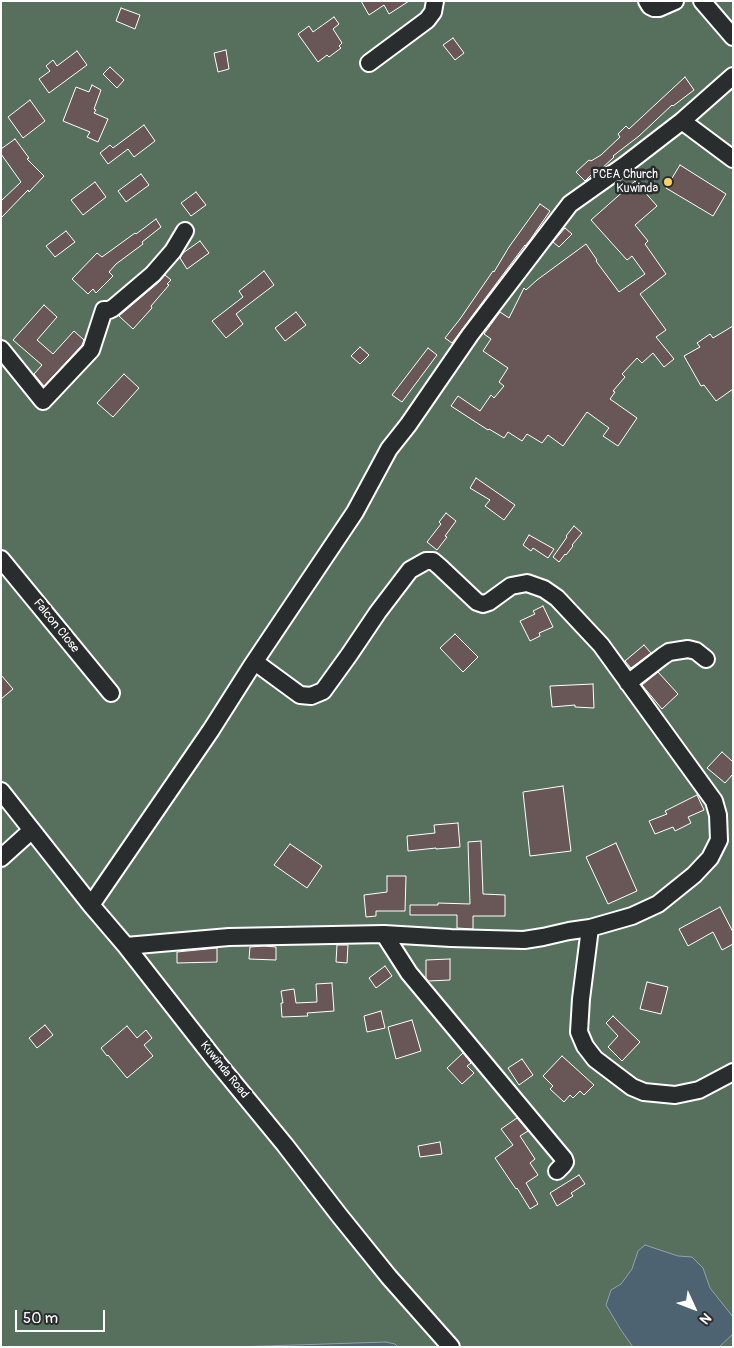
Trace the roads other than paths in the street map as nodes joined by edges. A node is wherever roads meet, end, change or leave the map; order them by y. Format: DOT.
graph roads {
  1 [pos="435,1"];
  2 [pos="646,1"];
  3 [pos="674,1"];
  4 [pos="702,1"];
  5 [pos="733,37"];
  6 [pos="370,64"];
  7 [pos="733,76"];
  8 [pos="682,121"];
  9 [pos="733,158"];
  10 [pos="185,231"];
  11 [pos="1,349"];
  12 [pos="1,559"];
  13 [pos="706,659"];
  14 [pos="255,662"];
  15 [pos="628,683"];
  16 [pos="111,693"];
  17 [pos="1,791"];
  18 [pos="32,830"];
  19 [pos="1,858"];
  20 [pos="91,905"];
  21 [pos="590,928"];
  22 [pos="384,934"];
  23 [pos="126,946"];
  24 [pos="733,1072"];
  25 [pos="557,1171"];
  26 [pos="451,1347"];
  1 -- 6 [label="street"];
  2 -- 3 [label="street"];
  4 -- 5 [label="street"];
  7 -- 8 [label="street"];
  8 -- 9 [label="street"];
  8 -- 14 [label="street"];
  10 -- 11 [label="street"];
  12 -- 16 [label="street, Falcon Close"];
  13 -- 15 [label="street"];
  14 -- 15 [label="street"];
  14 -- 20 [label="street"];
  15 -- 21 [label="street"];
  17 -- 18 [label="street, Kuwinda Road"];
  18 -- 19 [label="street"];
  18 -- 20 [label="street, Kuwinda Road"];
  20 -- 23 [label="street, Kuwinda Road"];
  21 -- 22 [label="street"];
  21 -- 24 [label="street"];
  22 -- 23 [label="street"];
  22 -- 25 [label="street"];
  23 -- 26 [label="street, Kuwinda Road"];
}
